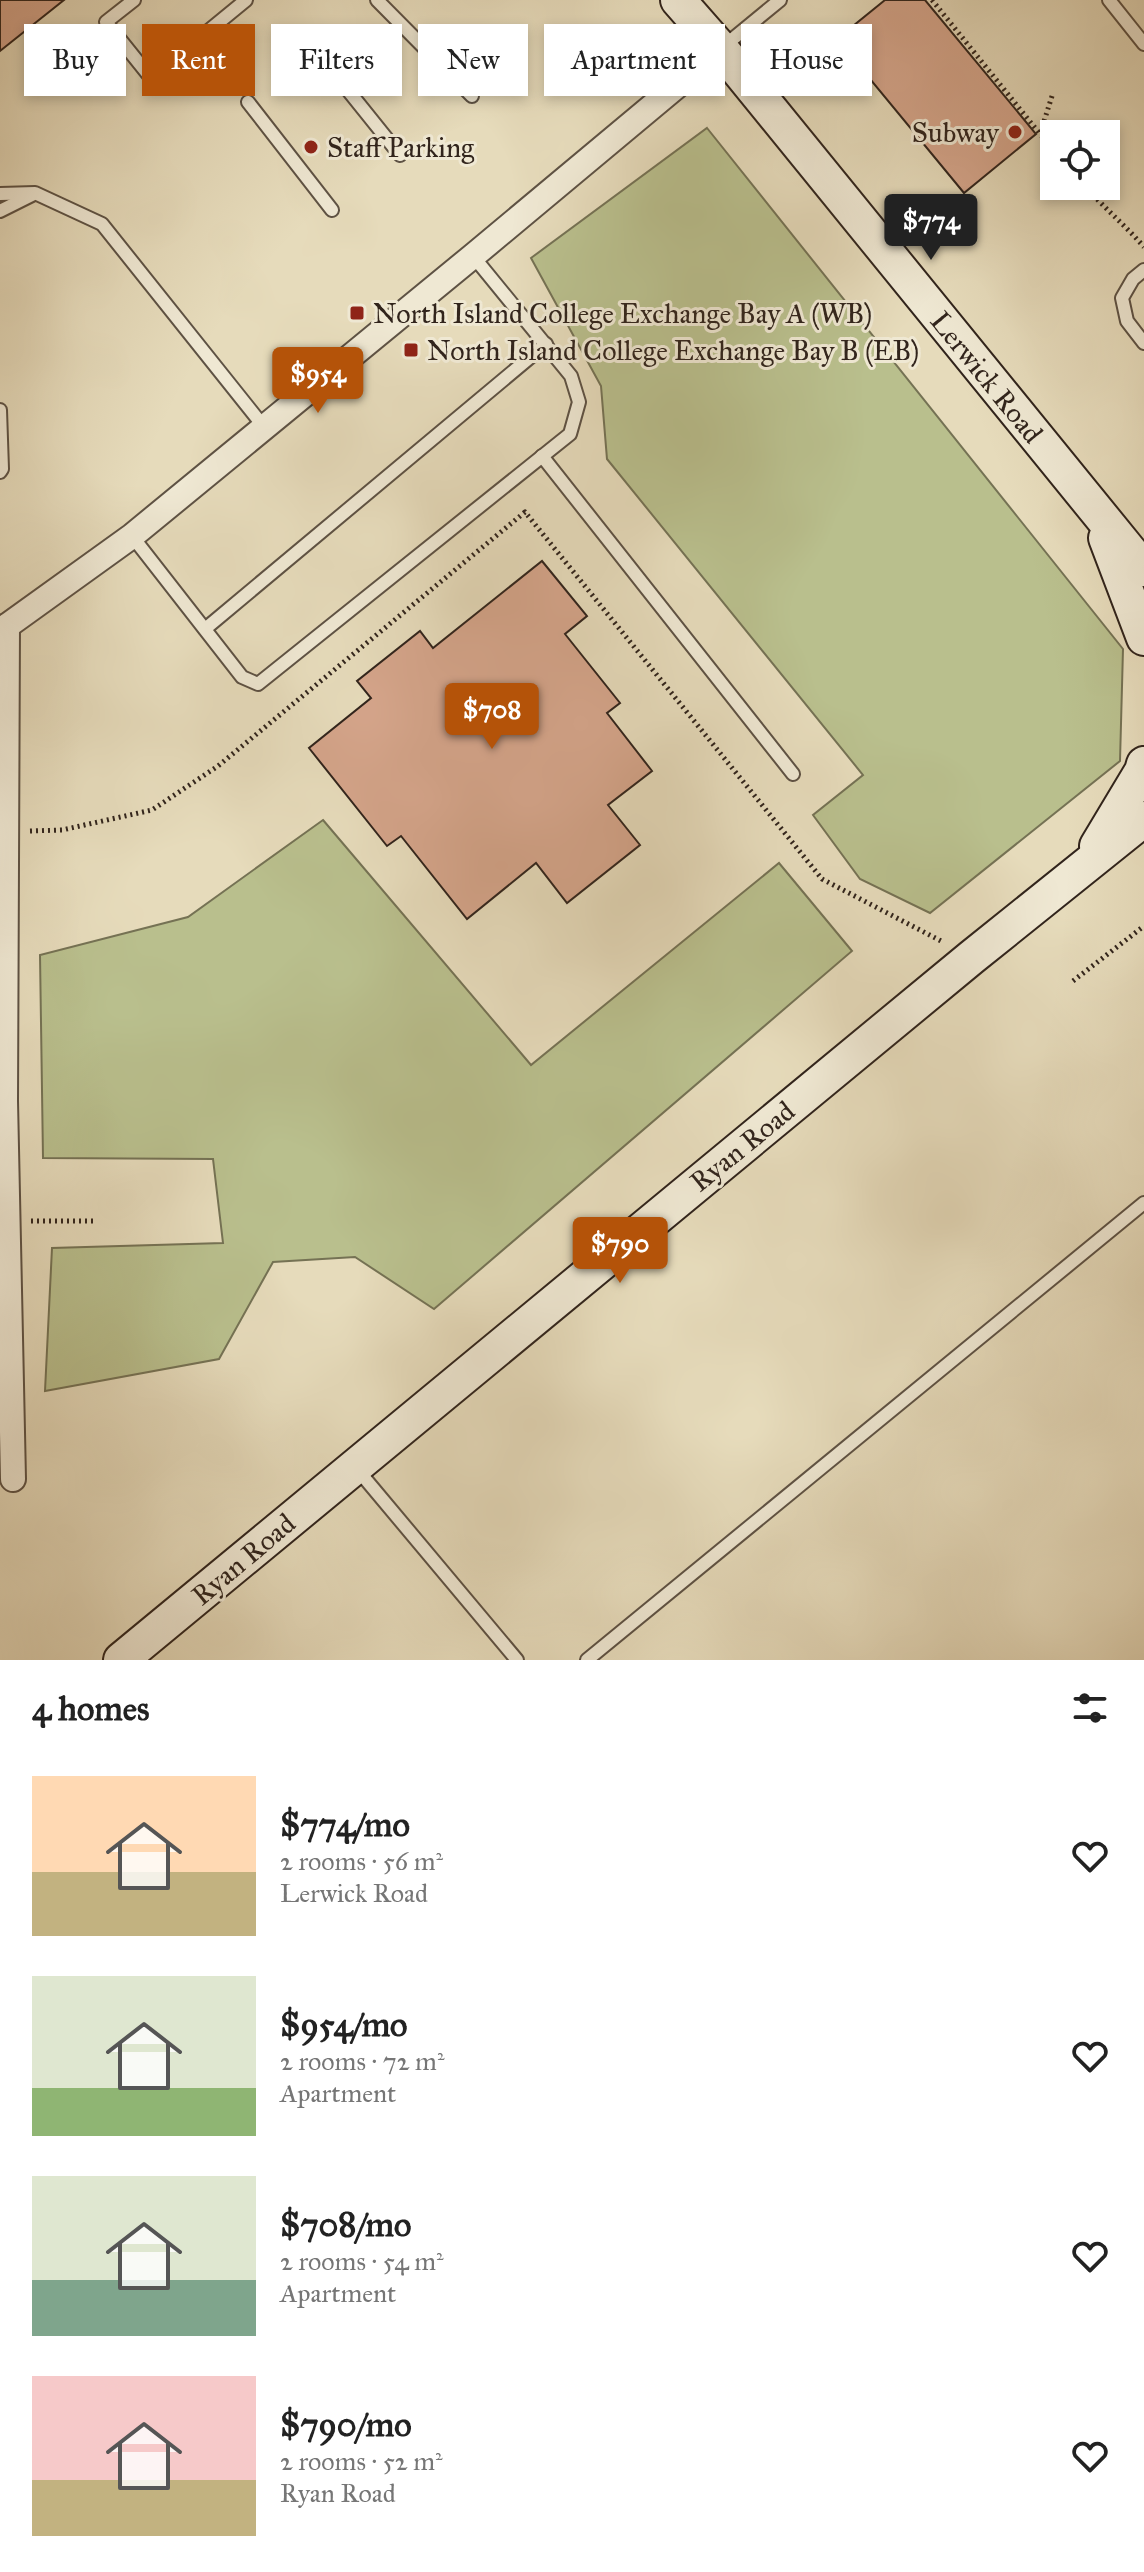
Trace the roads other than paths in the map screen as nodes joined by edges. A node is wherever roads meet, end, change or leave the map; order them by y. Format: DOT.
graph roads {
  1 [pos="134,0"];
  2 [pos="246,0"];
  3 [pos="377,0"];
  4 [pos="678,0"];
  5 [pos="780,0"];
  6 [pos="1109,0"];
  7 [pos="699,24"];
  8 [pos="418,41"];
  9 [pos="1144,44"];
  10 [pos="725,46"];
  11 [pos="725,54"];
  12 [pos="353,96"];
  13 [pos="665,96"];
  14 [pos="248,102"];
  15 [pos="400,155"];
  16 [pos="35,193"];
  17 [pos="0,194"];
  18 [pos="332,210"];
  19 [pos="0,211"];
  20 [pos="473,256"];
  21 [pos="1144,270"];
  22 [pos="1144,343"];
  23 [pos="546,344"];
  24 [pos="0,410"];
  25 [pos="264,427"];
  26 [pos="542,456"];
  27 [pos="0,472"];
  28 [pos="1095,512"];
  29 [pos="132,536"];
  30 [pos="1144,549"];
  31 [pos="1144,569"];
  32 [pos="4,626"];
  33 [pos="205,629"];
  34 [pos="1144,638"];
  35 [pos="1144,764"];
  36 [pos="793,774"];
  37 [pos="1144,819"];
  38 [pos="1144,852"];
  39 [pos="1083,868"];
  40 [pos="3,1101"];
  41 [pos="1144,1203"];
  42 [pos="355,1466"];
  43 [pos="7,1484"];
  44 [pos="121,1660"];
  45 [pos="517,1660"];
  46 [pos="587,1660"];
  1 -- 2 [label="lane"];
  3 -- 8 [label="lane"];
  4 -- 7 [label="main road, Lerwick Road"];
  5 -- 10 [label="lane"];
  6 -- 9 [label="lane"];
  11 -- 28 [label="main road, Lerwick Road"];
  12 -- 15 [label="lane"];
  13 -- 20 [label="street"];
  14 -- 18 [label="lane"];
  16 -- 17 [label="lane"];
  16 -- 19 [label="lane"];
  16 -- 25 [label="lane"];
  20 -- 23 [label="lane"];
  20 -- 25 [label="street"];
  21 -- 22 [label="lane"];
  23 -- 26 [label="lane"];
  23 -- 33 [label="lane"];
  24 -- 27 [label="lane"];
  25 -- 29 [label="street"];
  26 -- 33 [label="lane"];
  26 -- 36 [label="lane"];
  28 -- 30 [label="main road"];
  28 -- 31 [label="main road, Lerwick Road"];
  28 -- 34 [label="main road"];
  29 -- 32 [label="street"];
  29 -- 33 [label="lane"];
  32 -- 40 [label="street"];
  35 -- 39 [label="main road"];
  37 -- 39 [label="main road, Ryan Road"];
  38 -- 39 [label="main road"];
  39 -- 42 [label="main road, Ryan Road"];
  40 -- 43 [label="street"];
  41 -- 46 [label="lane"];
  42 -- 44 [label="main road, Ryan Road"];
  42 -- 45 [label="lane"];
}
